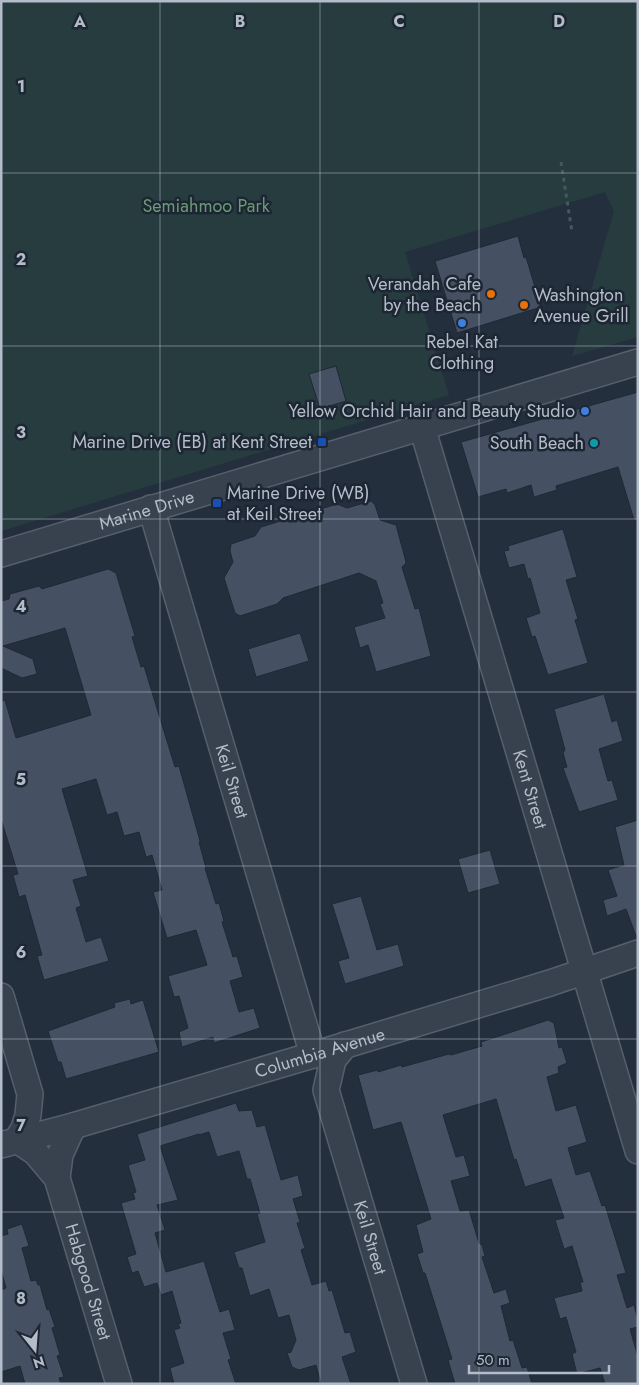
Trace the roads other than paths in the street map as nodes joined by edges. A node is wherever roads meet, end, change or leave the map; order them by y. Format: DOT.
graph roads {
  1 [pos="638,362"];
  2 [pos="422,427"];
  3 [pos="151,508"];
  4 [pos="1,554"];
  5 [pos="638,953"];
  6 [pos="584,972"];
  7 [pos="1,996"];
  8 [pos="345,1045"];
  9 [pos="313,1055"];
  10 [pos="285,1063"];
  11 [pos="326,1090"];
  12 [pos="30,1094"];
  13 [pos="73,1126"];
  14 [pos="9,1142"];
  15 [pos="638,1151"];
  16 [pos="57,1178"];
  17 [pos="119,1384"];
  18 [pos="414,1384"];
  1 -- 2 [label="street, Marine Drive"];
  2 -- 3 [label="street, Marine Drive"];
  2 -- 6 [label="street, Kent Street"];
  3 -- 4 [label="street, Marine Drive"];
  3 -- 9 [label="street, Keil Street"];
  5 -- 6 [label="street, Columbia Avenue"];
  6 -- 8 [label="street, Columbia Avenue"];
  6 -- 15 [label="street, Kent Street"];
  7 -- 12 [label="street"];
  8 -- 9 [label="street, Columbia Avenue"];
  8 -- 11 [label="street, Keil Street"];
  9 -- 10 [label="street, Columbia Avenue"];
  10 -- 11 [label="street"];
  10 -- 13 [label="street, Columbia Avenue"];
  11 -- 18 [label="street, Keil Street"];
  12 -- 13 [label="street"];
  12 -- 14 [label="street"];
  13 -- 14 [label="street, Columbia Avenue"];
  13 -- 16 [label="street, Habgood Street"];
  14 -- 16 [label="street, Habgood Street"];
  16 -- 17 [label="street, Habgood Street"];
}
